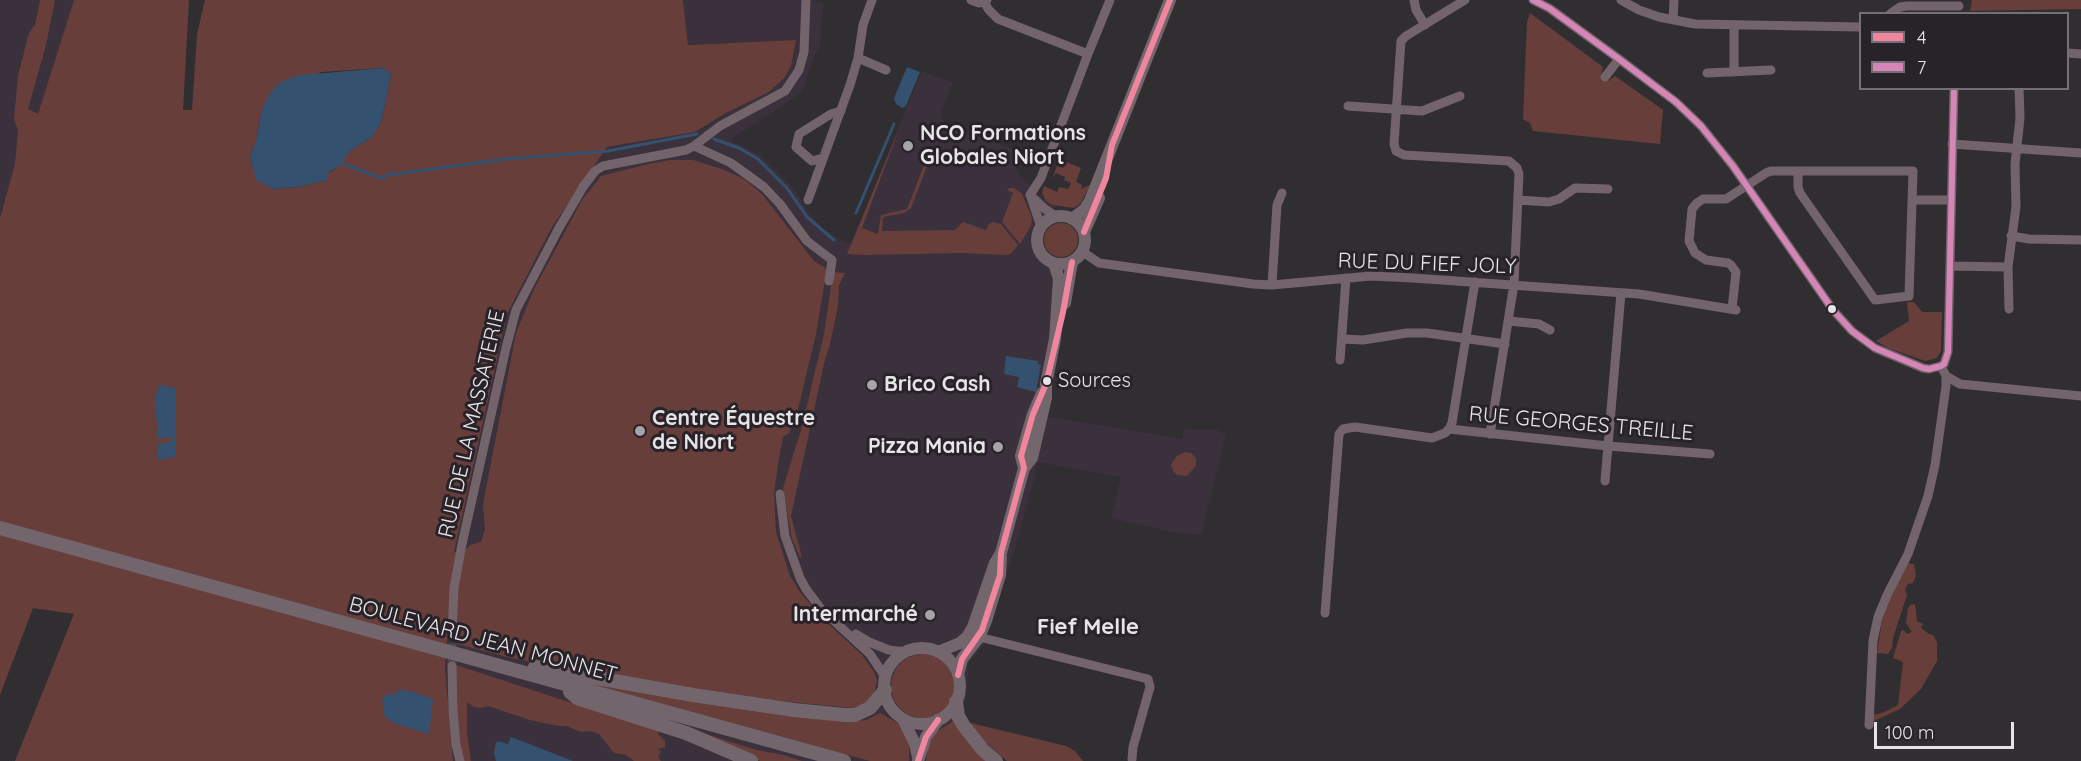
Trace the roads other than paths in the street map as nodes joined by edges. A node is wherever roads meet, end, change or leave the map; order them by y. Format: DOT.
graph roads {
  1 [pos="806,0"];
  2 [pos="872,0"];
  3 [pos="971,0"];
  4 [pos="1110,0"];
  5 [pos="1170,0"];
  6 [pos="1414,0"];
  7 [pos="1465,0"];
  8 [pos="1533,0"];
  9 [pos="1622,0"];
  10 [pos="1674,0"];
  11 [pos="985,1"];
  12 [pos="1960,7"];
  13 [pos="1893,12"];
  14 [pos="1673,20"];
  15 [pos="1425,25"];
  16 [pos="1734,25"];
  17 [pos="1859,27"];
  18 [pos="1088,54"];
  19 [pos="858,58"];
  20 [pos="1619,59"];
  21 [pos="886,69"];
  22 [pos="1771,70"];
  23 [pos="1734,72"];
  24 [pos="1707,73"];
  25 [pos="1605,77"];
  26 [pos="1954,90"];
  27 [pos="2019,90"];
  28 [pos="1460,96"];
  29 [pos="1348,106"];
  30 [pos="1395,109"];
  31 [pos="841,111"];
  32 [pos="1953,144"];
  33 [pos="694,146"];
  34 [pos="1112,146"];
  35 [pos="2016,150"];
  36 [pos="2081,153"];
  37 [pos="824,158"];
  38 [pos="1798,171"];
  39 [pos="1747,185"];
  40 [pos="1608,189"];
  41 [pos="1282,193"];
  42 [pos="1030,195"];
  43 [pos="1518,200"];
  44 [pos="1913,200"];
  45 [pos="1951,200"];
  46 [pos="808,201"];
  47 [pos="1057,217"];
  48 [pos="1072,219"];
  49 [pos="1041,227"];
  50 [pos="1084,232"];
  51 [pos="2011,236"];
  52 [pos="2081,240"];
  53 [pos="1083,252"];
  54 [pos="1072,262"];
  55 [pos="1054,263"];
  56 [pos="1950,266"];
  57 [pos="2008,267"];
  58 [pos="1346,278"];
  59 [pos="829,281"];
  60 [pos="1476,282"];
  61 [pos="1515,284"];
  62 [pos="1272,285"];
  63 [pos="1621,293"];
  64 [pos="2009,309"];
  65 [pos="1509,321"];
  66 [pos="1550,330"];
  67 [pos="1055,339"];
  68 [pos="1342,339"];
  69 [pos="1466,339"];
  70 [pos="1505,345"];
  71 [pos="1340,360"];
  72 [pos="1941,366"];
  73 [pos="1946,376"];
  74 [pos="2081,396"];
  75 [pos="1449,429"];
  76 [pos="1490,434"];
  77 [pos="1608,446"];
  78 [pos="1710,454"];
  79 [pos="1605,481"];
  80 [pos="780,494"];
  81 [pos="0,528"];
  82 [pos="0,534"];
  83 [pos="32,540"];
  84 [pos="1001,553"];
  85 [pos="109,561"];
  86 [pos="1325,613"];
  87 [pos="843,627"];
  88 [pos="452,634"];
  89 [pos="978,637"];
  90 [pos="906,652"];
  91 [pos="938,652"];
  92 [pos="472,658"];
  93 [pos="452,666"];
  94 [pos="958,675"];
  95 [pos="885,684"];
  96 [pos="570,692"];
  97 [pos="956,702"];
  98 [pos="903,719"];
  99 [pos="938,720"];
  100 [pos="1869,725"];
  101 [pos="918,759"];
  102 [pos="1132,759"];
  103 [pos="460,761"];
  104 [pos="751,761"];
  105 [pos="823,761"];
  106 [pos="844,761"];
  107 [pos="996,761"];
  1 -- 33 [label="street"];
  2 -- 19 [label="street"];
  3 -- 11 [label="street"];
  4 -- 18 [label="street"];
  5 -- 34 [label="main road"];
  6 -- 15 [label="street"];
  7 -- 15 [label="street"];
  8 -- 20 [label="street"];
  9 -- 14 [label="street"];
  10 -- 14 [label="street"];
  11 -- 18 [label="street"];
  12 -- 13 [label="street"];
  14 -- 16 [label="street"];
  15 -- 30 [label="street"];
  16 -- 17 [label="street"];
  16 -- 23 [label="street"];
  18 -- 42 [label="street"];
  19 -- 21 [label="street"];
  19 -- 31 [label="street"];
  20 -- 25 [label="street"];
  20 -- 39 [label="street"];
  22 -- 23 [label="street"];
  23 -- 24 [label="street"];
  26 -- 32 [label="street"];
  27 -- 35 [label="street"];
  28 -- 30 [label="street"];
  29 -- 30 [label="street"];
  30 -- 43 [label="street"];
  31 -- 37 [label="street"];
  31 -- 37 [label="street"];
  32 -- 35 [label="street"];
  32 -- 45 [label="street"];
  33 -- 59 [label="street"];
  33 -- 88 [label="street, RUE DE LA MASSATERIE"];
  34 -- 48 [label="main road"];
  34 -- 50 [label="main road"];
  35 -- 36 [label="street"];
  35 -- 51 [label="street"];
  37 -- 46 [label="street"];
  38 -- 39 [label="street"];
  38 -- 44 [label="street"];
  38 -- 44 [label="street"];
  39 -- 63 [label="street, RUE DU FIEF JOLY"];
  39 -- 72 [label="street"];
  40 -- 43 [label="street"];
  41 -- 62 [label="street"];
  42 -- 47 [label="street"];
  42 -- 49 [label="street"];
  43 -- 61 [label="street"];
  44 -- 45 [label="street"];
  45 -- 56 [label="street"];
  47 -- 48 [label="main road"];
  47 -- 49 [label="main road"];
  48 -- 50 [label="main road"];
  49 -- 55 [label="main road"];
  50 -- 53 [label="main road"];
  51 -- 52 [label="street"];
  51 -- 57 [label="street"];
  53 -- 54 [label="main road"];
  53 -- 62 [label="street, RUE DU FIEF JOLY"];
  54 -- 55 [label="main road"];
  54 -- 67 [label="main road"];
  55 -- 67 [label="main road"];
  56 -- 57 [label="street"];
  56 -- 72 [label="street"];
  57 -- 64 [label="street"];
  58 -- 60 [label="street, RUE DU FIEF JOLY"];
  58 -- 62 [label="street, RUE DU FIEF JOLY"];
  58 -- 68 [label="street"];
  60 -- 61 [label="street, RUE DU FIEF JOLY"];
  60 -- 69 [label="street"];
  61 -- 63 [label="street, RUE DU FIEF JOLY"];
  61 -- 65 [label="street"];
  63 -- 77 [label="street"];
  65 -- 66 [label="street"];
  65 -- 70 [label="street"];
  67 -- 84 [label="main road"];
  68 -- 69 [label="street"];
  68 -- 71 [label="street"];
  69 -- 70 [label="street"];
  69 -- 75 [label="street"];
  70 -- 76 [label="street"];
  72 -- 73 [label="street"];
  73 -- 74 [label="street"];
  73 -- 100 [label="street"];
  75 -- 76 [label="street, RUE GEORGES TREILLE"];
  75 -- 86 [label="street"];
  76 -- 77 [label="street, RUE GEORGES TREILLE"];
  77 -- 78 [label="street, RUE GEORGES TREILLE"];
  77 -- 79 [label="street"];
  80 -- 87 [label="street"];
  81 -- 83 [label="main road"];
  82 -- 83 [label="main road"];
  83 -- 85 [label="main road"];
  84 -- 89 [label="main road"];
  84 -- 91 [label="main road"];
  85 -- 92 [label="main road, BOULEVARD JEAN MONNET"];
  85 -- 96 [label="main road, BOULEVARD JEAN MONNET"];
  87 -- 90 [label="street"];
  87 -- 95 [label="street"];
  89 -- 94 [label="main road"];
  89 -- 102 [label="street"];
  90 -- 91 [label="main road"];
  90 -- 95 [label="main road"];
  91 -- 94 [label="main road"];
  92 -- 95 [label="main road"];
  92 -- 106 [label="main road, BOULEVARD JEAN MONNET"];
  93 -- 103 [label="street"];
  94 -- 97 [label="main road"];
  95 -- 98 [label="main road"];
  96 -- 104 [label="main road"];
  96 -- 105 [label="main road, BOULEVARD JEAN MONNET"];
  97 -- 99 [label="main road"];
  97 -- 107 [label="main road"];
  98 -- 99 [label="main road"];
  98 -- 101 [label="main road"];
  99 -- 101 [label="main road"];
}
